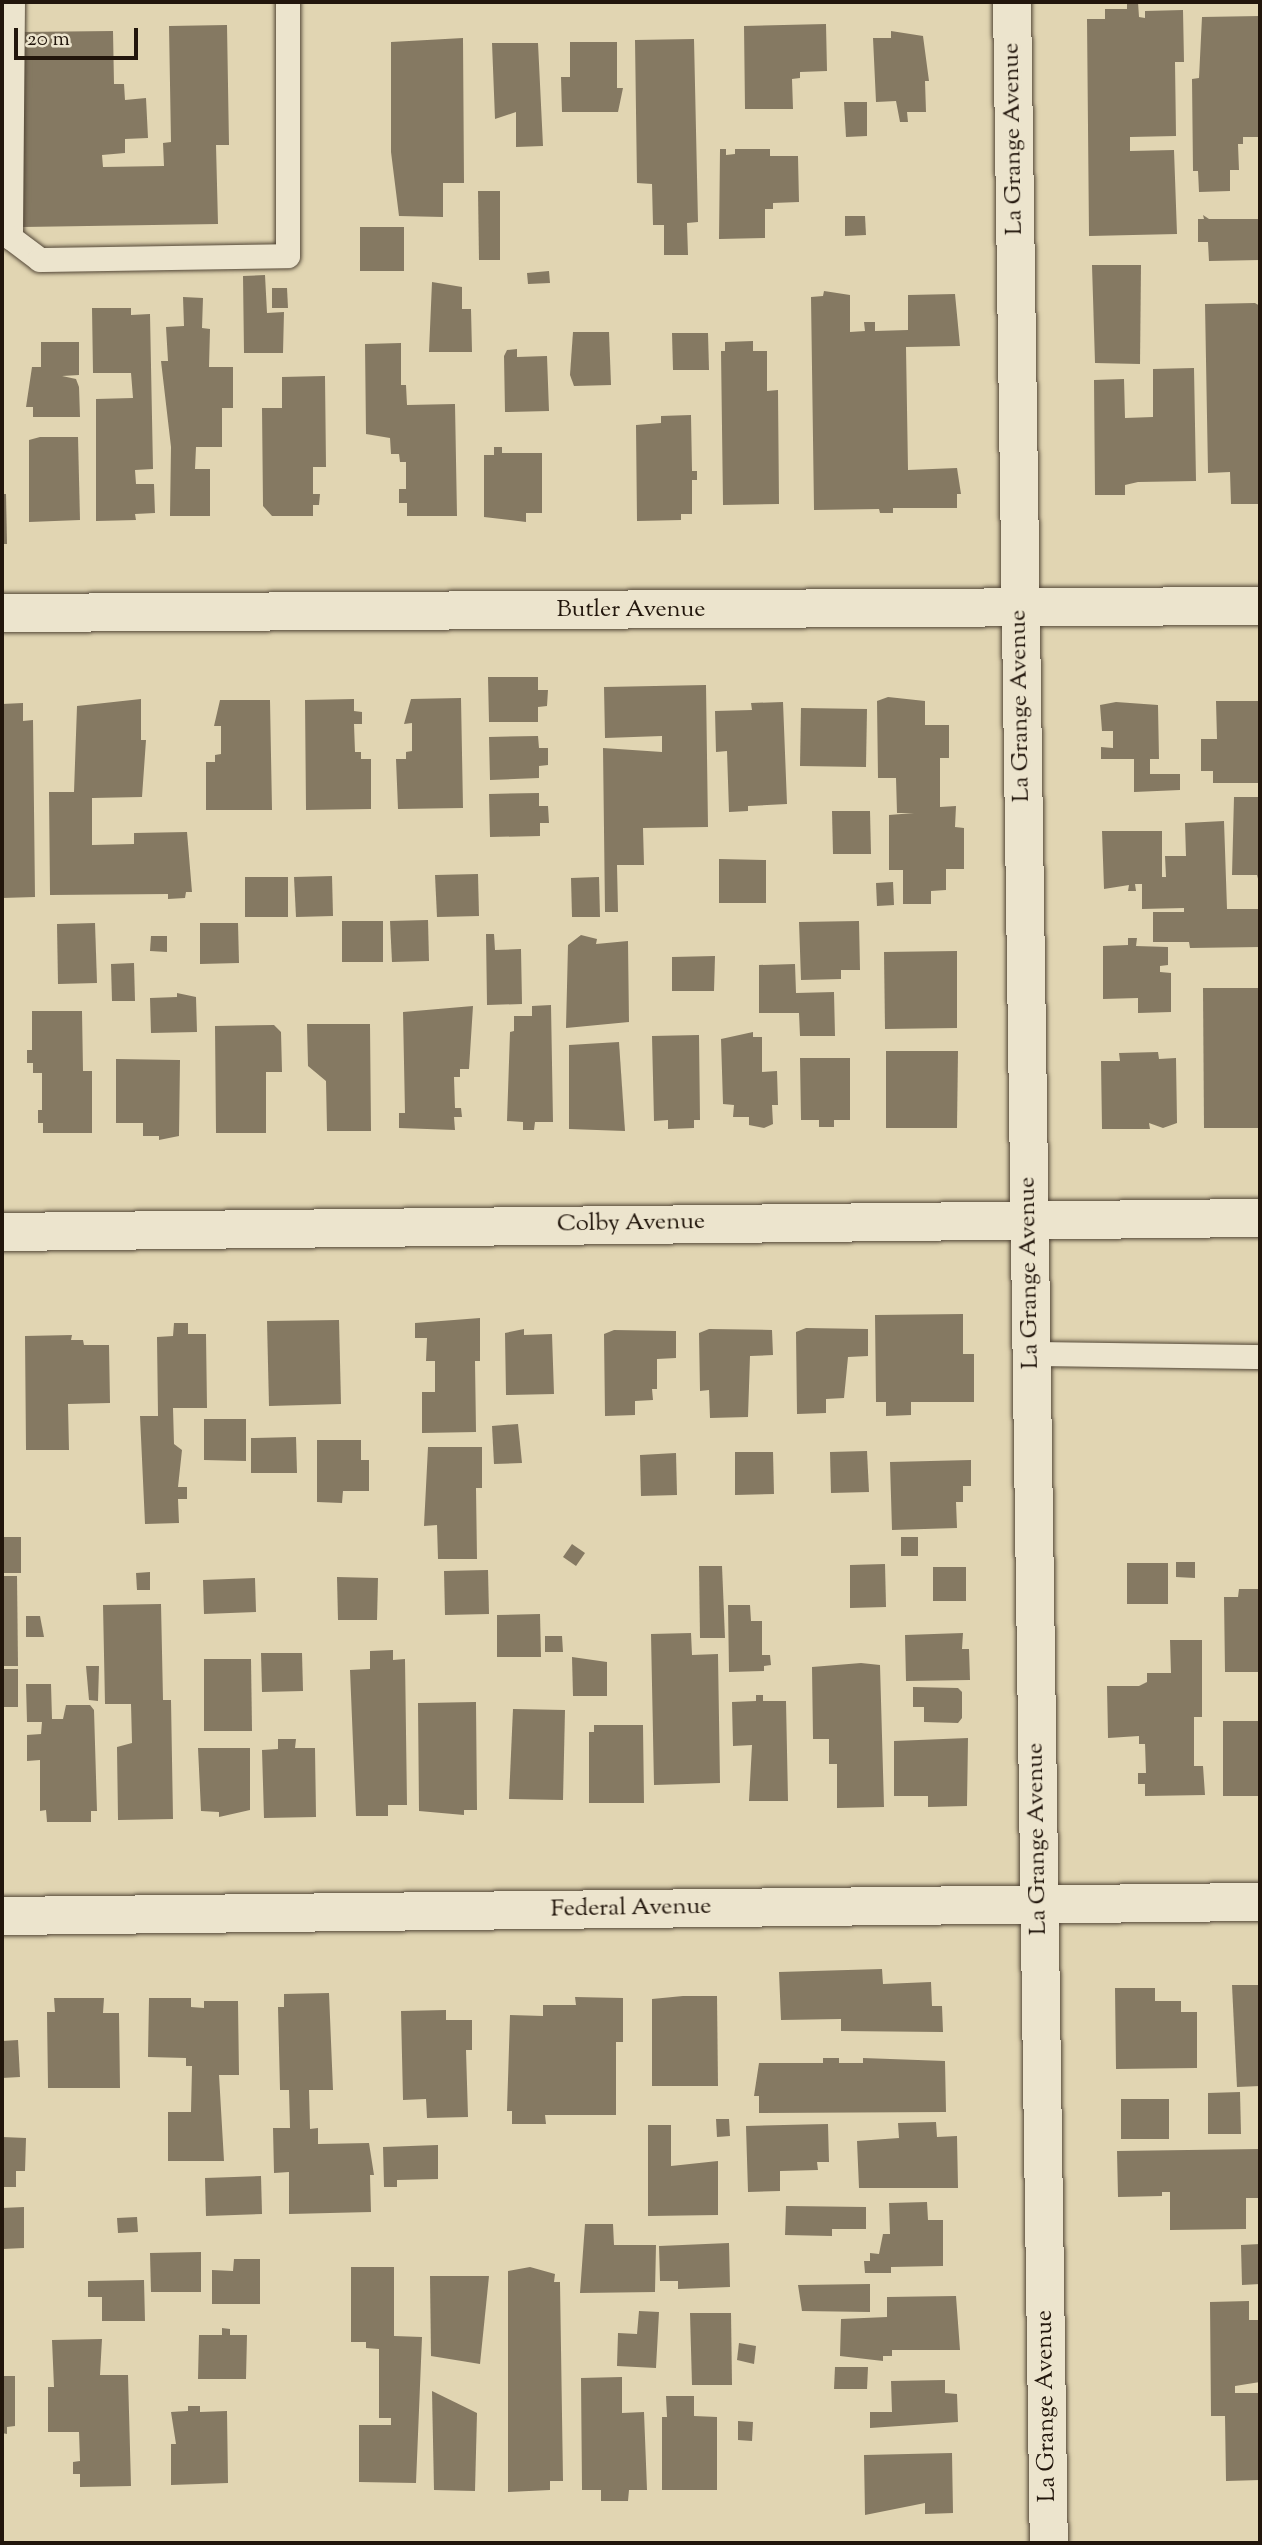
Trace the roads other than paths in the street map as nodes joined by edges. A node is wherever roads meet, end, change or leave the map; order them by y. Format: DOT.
graph roads {
  1 [pos="13,2"];
  2 [pos="288,2"];
  3 [pos="1012,2"];
  4 [pos="1260,607"];
  5 [pos="1020,611"];
  6 [pos="2,614"];
  7 [pos="1260,1218"];
  8 [pos="1029,1220"];
  9 [pos="2,1232"];
  10 [pos="1031,1354"];
  11 [pos="1260,1357"];
  12 [pos="1260,1902"];
  13 [pos="1039,1905"];
  14 [pos="2,1916"];
  15 [pos="1049,2543"];
  1 -- 2 [label="lane"];
  3 -- 5 [label="street, La Grange Avenue"];
  4 -- 5 [label="street, Butler Avenue"];
  5 -- 6 [label="street, Butler Avenue"];
  5 -- 8 [label="street, La Grange Avenue"];
  7 -- 8 [label="street, Colby Avenue"];
  8 -- 9 [label="street, Colby Avenue"];
  8 -- 10 [label="street, La Grange Avenue"];
  10 -- 11 [label="lane"];
  10 -- 13 [label="street, La Grange Avenue"];
  12 -- 13 [label="street, Federal Avenue"];
  13 -- 14 [label="street, Federal Avenue"];
  13 -- 15 [label="street, La Grange Avenue"];
}
